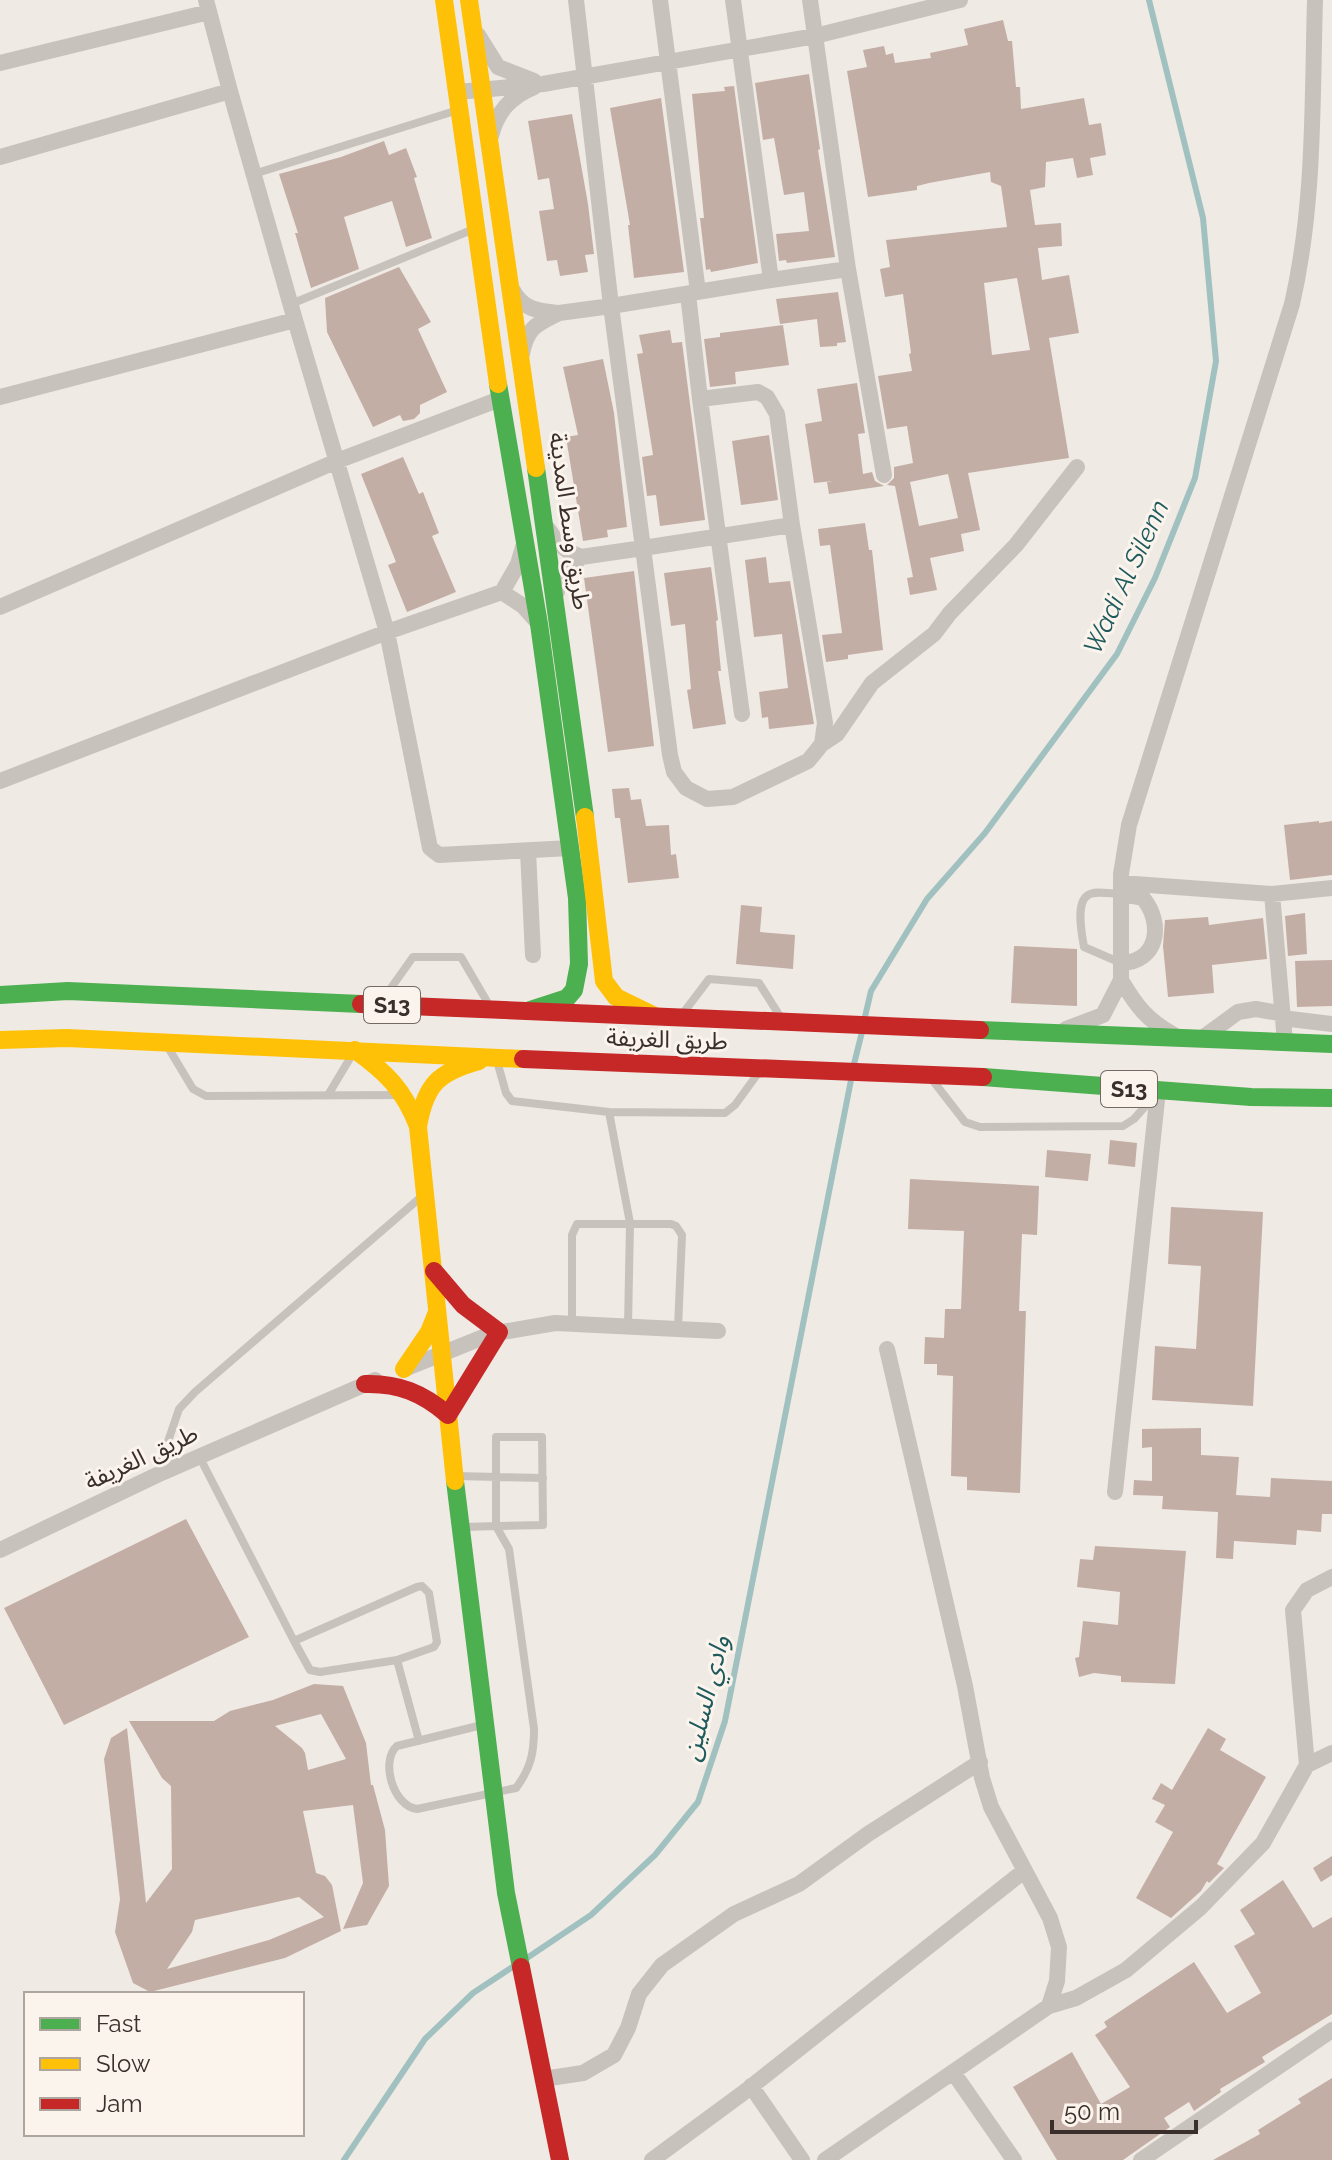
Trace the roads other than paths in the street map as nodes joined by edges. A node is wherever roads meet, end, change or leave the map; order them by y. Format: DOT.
graph roads {
  1 [pos="444,0"];
  2 [pos="469,0"];
  3 [pos="576,0"];
  4 [pos="660,0"];
  5 [pos="733,0"];
  6 [pos="810,0"];
  7 [pos="960,0"];
  8 [pos="1315,0"];
  9 [pos="207,6"];
  10 [pos="473,25"];
  11 [pos="815,36"];
  12 [pos="739,49"];
  13 [pos="667,62"];
  14 [pos="0,63"];
  15 [pos="584,77"];
  16 [pos="543,84"];
  17 [pos="481,89"];
  18 [pos="230,91"];
  19 [pos="459,101"];
  20 [pos="488,146"];
  21 [pos="0,157"];
  22 [pos="253,174"];
  23 [pos="476,228"];
  24 [pos="848,269"];
  25 [pos="771,280"];
  26 [pos="509,285"];
  27 [pos="693,293"];
  28 [pos="611,306"];
  29 [pos="292,312"];
  30 [pos="559,313"];
  31 [pos="521,359"];
  32 [pos="0,397"];
  33 [pos="500,399"];
  34 [pos="700,399"];
  35 [pos="337,461"];
  36 [pos="1077,467"];
  37 [pos="884,475"];
  38 [pos="792,525"];
  39 [pos="547,526"];
  40 [pos="717,538"];
  41 [pos="524,545"];
  42 [pos="643,548"];
  43 [pos="581,557"];
  44 [pos="502,592"];
  45 [pos="556,594"];
  46 [pos="0,607"];
  47 [pos="539,624"];
  48 [pos="387,632"];
  49 [pos="742,714"];
  50 [pos="822,744"];
  51 [pos="0,781"];
  52 [pos="571,848"];
  53 [pos="528,851"];
  54 [pos="1121,888"];
  55 [pos="1332,888"];
  56 [pos="1272,894"];
  57 [pos="533,955"];
  58 [pos="1121,972"];
  59 [pos="0,995"];
  60 [pos="380,1004"];
  61 [pos="491,1009"];
  62 [pos="528,1010"];
  63 [pos="1283,1015"];
  64 [pos="669,1018"];
  65 [pos="784,1022"];
  66 [pos="1332,1024"];
  67 [pos="1057,1032"];
  68 [pos="1177,1037"];
  69 [pos="1201,1039"];
  70 [pos="0,1040"];
  71 [pos="165,1042"];
  72 [pos="1285,1042"];
  73 [pos="1332,1044"];
  74 [pos="355,1050"];
  75 [pos="496,1057"];
  76 [pos="763,1067"];
  77 [pos="927,1073"];
  78 [pos="1158,1091"];
  79 [pos="328,1095"];
  80 [pos="405,1095"];
  81 [pos="1332,1098"];
  82 [pos="609,1112"];
  83 [pos="418,1127"];
  84 [pos="425,1194"];
  85 [pos="630,1223"];
  86 [pos="433,1270"];
  87 [pos="437,1311"];
  88 [pos="572,1323"];
  89 [pos="628,1326"];
  90 [pos="678,1329"];
  91 [pos="718,1331"];
  92 [pos="499,1332"];
  93 [pos="887,1349"];
  94 [pos="442,1355"];
  95 [pos="404,1369"];
  96 [pos="365,1384"];
  97 [pos="448,1415"];
  98 [pos="199,1456"];
  99 [pos="157,1475"];
  100 [pos="455,1476"];
  101 [pos="496,1477"];
  102 [pos="543,1478"];
  103 [pos="1115,1492"];
  104 [pos="496,1526"];
  105 [pos="460,1527"];
  106 [pos="0,1550"];
  107 [pos="1332,1577"];
  108 [pos="294,1641"];
  109 [pos="397,1660"];
  110 [pos="484,1724"];
  111 [pos="419,1741"];
  112 [pos="1332,1753"];
  113 [pos="980,1762"];
  114 [pos="1307,1765"];
  115 [pos="493,1793"];
  116 [pos="1024,1871"];
  117 [pos="1049,2006"];
  118 [pos="1332,2030"];
  119 [pos="953,2072"];
  120 [pos="543,2079"];
  121 [pos="751,2086"];
  122 [pos="845,2154"];
  123 [pos="560,2160"];
  124 [pos="652,2160"];
  125 [pos="802,2160"];
  126 [pos="825,2160"];
  127 [pos="1014,2160"];
  128 [pos="1141,2160"];
  1 -- 19 [label="main road, طريق وسط المدينة"];
  2 -- 10 [label="main road, طريق وسط المدينة"];
  3 -- 15 [label="street"];
  4 -- 13 [label="street"];
  5 -- 12 [label="street"];
  6 -- 11 [label="street"];
  7 -- 11 [label="street"];
  8 -- 54 [label="street"];
  9 -- 14 [label="street"];
  9 -- 18 [label="street"];
  10 -- 16 [label="street"];
  10 -- 17 [label="main road, طريق وسط المدينة"];
  11 -- 12 [label="street"];
  11 -- 24 [label="street"];
  12 -- 13 [label="street"];
  12 -- 25 [label="street"];
  13 -- 15 [label="street"];
  13 -- 27 [label="street"];
  15 -- 16 [label="street"];
  15 -- 28 [label="street"];
  16 -- 17 [label="street"];
  16 -- 20 [label="street"];
  17 -- 19 [label="street"];
  17 -- 20 [label="main road, طريق وسط المدينة"];
  18 -- 21 [label="street"];
  18 -- 22 [label="street"];
  19 -- 22 [label="lane"];
  19 -- 23 [label="main road, طريق وسط المدينة"];
  20 -- 26 [label="main road, طريق وسط المدينة"];
  22 -- 29 [label="street"];
  23 -- 29 [label="lane"];
  23 -- 33 [label="main road, طريق وسط المدينة"];
  24 -- 25 [label="street"];
  24 -- 37 [label="street"];
  25 -- 27 [label="street"];
  26 -- 30 [label="street"];
  26 -- 31 [label="main road, طريق وسط المدينة"];
  27 -- 28 [label="street"];
  27 -- 34 [label="street"];
  28 -- 30 [label="street"];
  28 -- 42 [label="street"];
  29 -- 32 [label="street"];
  29 -- 35 [label="street"];
  30 -- 31 [label="street"];
  31 -- 39 [label="main road, طريق وسط المدينة"];
  33 -- 35 [label="street"];
  33 -- 41 [label="main road, طريق وسط المدينة"];
  34 -- 38 [label="street"];
  34 -- 40 [label="street"];
  35 -- 46 [label="street"];
  35 -- 48 [label="street"];
  36 -- 50 [label="street"];
  38 -- 40 [label="street"];
  38 -- 50 [label="street"];
  39 -- 43 [label="street"];
  39 -- 45 [label="main road, طريق وسط المدينة"];
  40 -- 42 [label="street"];
  40 -- 49 [label="street"];
  41 -- 44 [label="street"];
  41 -- 47 [label="main road, طريق وسط المدينة"];
  42 -- 43 [label="street"];
  42 -- 50 [label="street"];
  43 -- 45 [label="street"];
  44 -- 47 [label="street"];
  44 -- 48 [label="street"];
  45 -- 64 [label="main road, طريق وسط المدينة"];
  47 -- 52 [label="main road, طريق وسط المدينة"];
  48 -- 51 [label="street"];
  48 -- 53 [label="street"];
  52 -- 53 [label="street"];
  52 -- 62 [label="main road, طريق وسط المدينة"];
  53 -- 57 [label="street"];
  54 -- 56 [label="street"];
  54 -- 58 [label="street"];
  54 -- 58 [label="street"];
  54 -- 58 [label="lane"];
  55 -- 56 [label="street"];
  56 -- 63 [label="street"];
  58 -- 67 [label="street"];
  58 -- 68 [label="street"];
  59 -- 60 [label="main road, طريق الغريفة / S13"];
  60 -- 61 [label="main road, طريق الغريفة / S13"];
  60 -- 61 [label="lane"];
  61 -- 62 [label="main road, طريق الغريفة / S13"];
  62 -- 64 [label="main road, طريق الغريفة / S13"];
  63 -- 66 [label="street"];
  63 -- 69 [label="street"];
  63 -- 72 [label="street"];
  64 -- 65 [label="main road, طريق الغريفة / S13"];
  64 -- 65 [label="lane"];
  65 -- 67 [label="main road, طريق الغريفة / S13"];
  67 -- 68 [label="main road, طريق الغريفة / S13"];
  68 -- 69 [label="main road, طريق الغريفة / S13"];
  69 -- 72 [label="main road, طريق الغريفة / S13"];
  70 -- 71 [label="main road, طريق الغريفة / S13"];
  71 -- 74 [label="main road, طريق الغريفة / S13"];
  71 -- 79 [label="lane"];
  72 -- 73 [label="main road, طريق الغريفة / S13"];
  74 -- 75 [label="main road, طريق الغريفة / S13"];
  74 -- 79 [label="lane"];
  74 -- 80 [label="main road"];
  75 -- 76 [label="main road, طريق الغريفة / S13"];
  75 -- 82 [label="lane"];
  75 -- 83 [label="main road"];
  76 -- 77 [label="main road, طريق الغريفة / S13"];
  76 -- 82 [label="lane"];
  77 -- 78 [label="main road, طريق الغريفة / S13"];
  77 -- 78 [label="lane"];
  78 -- 81 [label="main road, طريق الغريفة / S13"];
  78 -- 103 [label="street"];
  79 -- 80 [label="lane"];
  80 -- 83 [label="main road"];
  82 -- 85 [label="lane"];
  83 -- 84 [label="main road"];
  84 -- 86 [label="main road"];
  84 -- 99 [label="lane"];
  85 -- 88 [label="lane"];
  85 -- 89 [label="lane"];
  85 -- 90 [label="lane"];
  86 -- 87 [label="main road"];
  86 -- 92 [label="main road"];
  87 -- 94 [label="main road"];
  87 -- 95 [label="main road"];
  88 -- 89 [label="street, طريق الغريفة"];
  88 -- 92 [label="street, طريق الغريفة"];
  89 -- 90 [label="street, طريق الغريفة"];
  90 -- 91 [label="street, طريق الغريفة"];
  92 -- 94 [label="street, طريق الغريفة"];
  92 -- 97 [label="main road"];
  93 -- 113 [label="street"];
  94 -- 95 [label="street, طريق الغريفة"];
  94 -- 97 [label="main road"];
  95 -- 96 [label="street, طريق الغريفة"];
  96 -- 97 [label="main road"];
  96 -- 98 [label="street, طريق الغريفة"];
  97 -- 100 [label="main road"];
  98 -- 99 [label="street, طريق الغريفة"];
  98 -- 108 [label="lane"];
  99 -- 106 [label="street, طريق الغريفة"];
  100 -- 101 [label="lane"];
  100 -- 105 [label="main road"];
  101 -- 102 [label="lane"];
  101 -- 102 [label="lane"];
  101 -- 104 [label="lane"];
  102 -- 104 [label="lane"];
  104 -- 105 [label="lane"];
  104 -- 115 [label="lane"];
  105 -- 110 [label="main road"];
  107 -- 114 [label="street"];
  108 -- 109 [label="lane"];
  108 -- 109 [label="lane"];
  109 -- 111 [label="lane"];
  110 -- 111 [label="lane"];
  110 -- 115 [label="main road"];
  111 -- 115 [label="lane"];
  112 -- 114 [label="street"];
  113 -- 116 [label="street"];
  113 -- 120 [label="street"];
  114 -- 117 [label="street"];
  115 -- 120 [label="main road"];
  116 -- 117 [label="street"];
  116 -- 121 [label="street"];
  117 -- 119 [label="street"];
  118 -- 128 [label="street"];
  119 -- 122 [label="street"];
  119 -- 127 [label="street"];
  120 -- 123 [label="main road"];
  121 -- 124 [label="street"];
  121 -- 125 [label="street"];
  122 -- 126 [label="street"];
}
